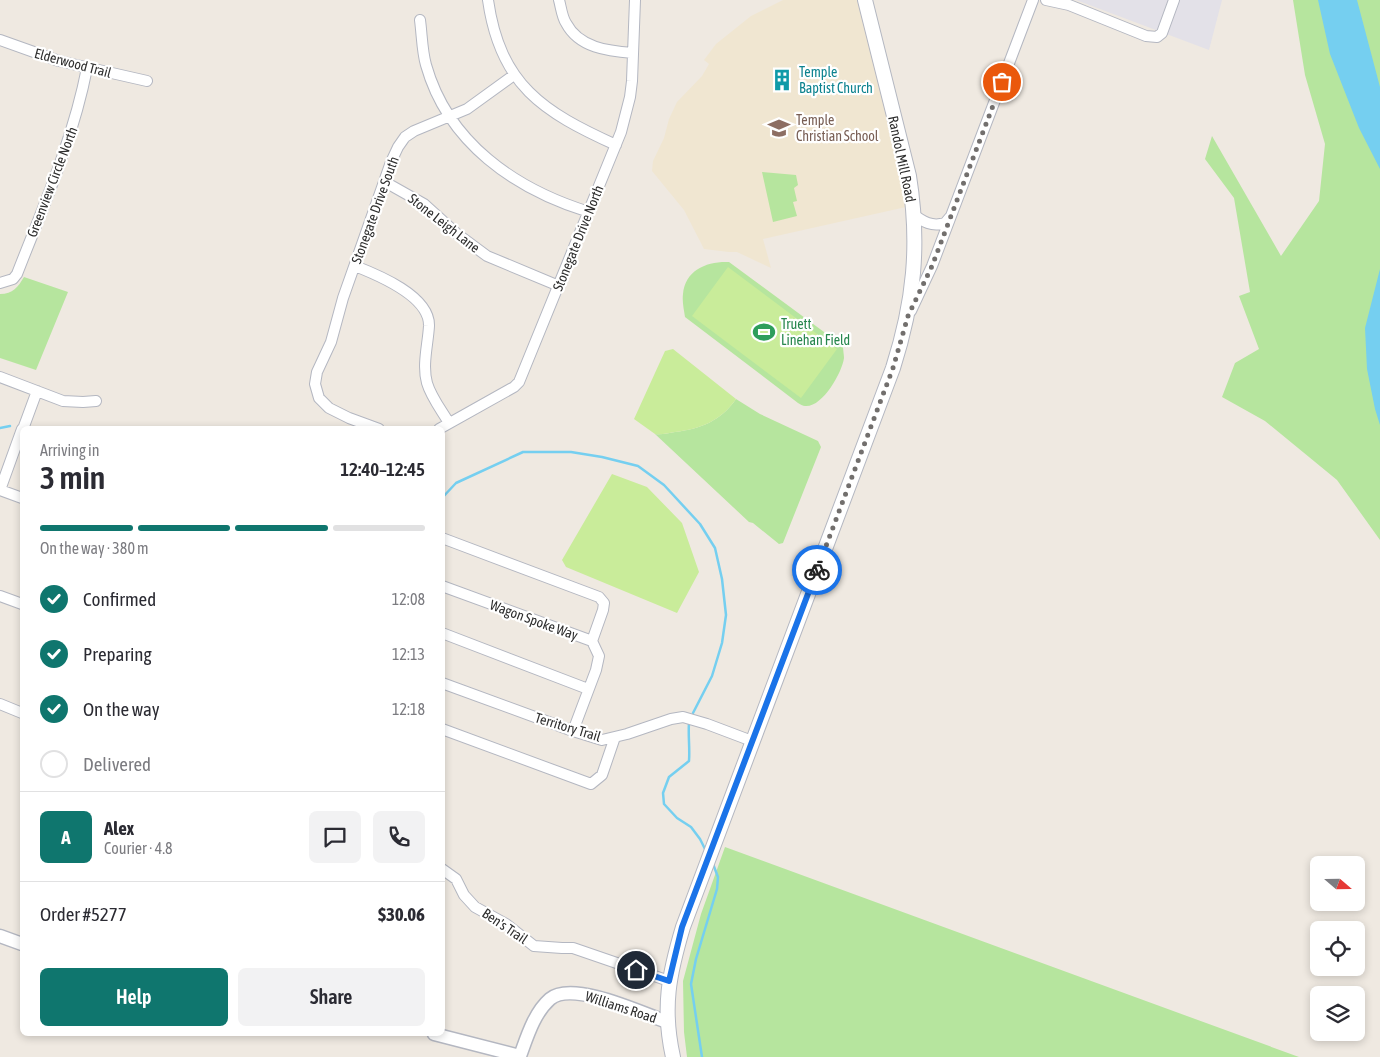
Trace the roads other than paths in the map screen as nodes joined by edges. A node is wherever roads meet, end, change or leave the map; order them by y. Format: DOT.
graph roads {
  1 [pos="488,0"];
  2 [pos="559,0"];
  3 [pos="636,0"];
  4 [pos="865,0"];
  5 [pos="1033,0"];
  6 [pos="1046,0"];
  7 [pos="1174,0"];
  8 [pos="420,20"];
  9 [pos="0,40"];
  10 [pos="633,53"];
  11 [pos="87,68"];
  12 [pos="514,75"];
  13 [pos="147,81"];
  14 [pos="449,117"];
  15 [pos="616,144"];
  16 [pos="385,182"];
  17 [pos="589,212"];
  18 [pos="913,214"];
  19 [pos="951,217"];
  20 [pos="355,266"];
  21 [pos="0,283"];
  22 [pos="559,286"];
  23 [pos="908,316"];
  24 [pos="0,377"];
  25 [pos="37,391"];
  26 [pos="96,401"];
  27 [pos="449,423"];
  28 [pos="24,426"];
  29 [pos="371,426"];
  30 [pos="444,426"];
  31 [pos="20,437"];
  32 [pos="0,490"];
  33 [pos="20,497"];
  34 [pos="445,539"];
  35 [pos="445,587"];
  36 [pos="0,596"];
  37 [pos="20,603"];
  38 [pos="445,634"];
  39 [pos="592,641"];
  40 [pos="445,684"];
  41 [pos="588,689"];
  42 [pos="0,704"];
  43 [pos="20,712"];
  44 [pos="445,730"];
  45 [pos="573,731"];
  46 [pos="615,737"];
  47 [pos="752,742"];
  48 [pos="445,871"];
  49 [pos="0,936"];
  50 [pos="20,943"];
  51 [pos="669,981"];
  52 [pos="667,1022"];
  53 [pos="441,1036"];
  54 [pos="520,1057"];
  55 [pos="674,1057"];
  1 -- 12 [label="street"];
  2 -- 10 [label="street"];
  3 -- 10 [label="street, Stonegate Drive North"];
  4 -- 18 [label="main road, Randol Mill Road"];
  5 -- 19 [label="street"];
  6 -- 7 [label="street"];
  8 -- 14 [label="street"];
  9 -- 11 [label="street, Elderwood Trail"];
  10 -- 15 [label="street, Stonegate Drive North"];
  11 -- 13 [label="street, Elderwood Trail"];
  11 -- 21 [label="street, Greenview Circle North"];
  12 -- 14 [label="street, Stonegate Drive South"];
  12 -- 15 [label="street"];
  14 -- 16 [label="street, Stonegate Drive South"];
  14 -- 17 [label="street"];
  15 -- 17 [label="street, Stonegate Drive North"];
  16 -- 20 [label="street, Stonegate Drive South"];
  16 -- 22 [label="street, Stone Leigh Lane"];
  17 -- 22 [label="street, Stonegate Drive North"];
  18 -- 19 [label="street"];
  18 -- 23 [label="main road, Randol Mill Road"];
  19 -- 23 [label="street"];
  20 -- 27 [label="street"];
  20 -- 29 [label="street, Stonegate Drive South"];
  22 -- 27 [label="street, Stonegate Drive North"];
  23 -- 47 [label="main road, Randol Mill Road"];
  24 -- 25 [label="street"];
  25 -- 26 [label="street"];
  25 -- 28 [label="street"];
  27 -- 30 [label="street, Stonegate Drive North"];
  31 -- 32 [label="street"];
  32 -- 33 [label="street"];
  34 -- 39 [label="street"];
  35 -- 39 [label="street, Wagon Spoke Way"];
  36 -- 37 [label="street"];
  38 -- 41 [label="street"];
  39 -- 41 [label="street, Wagon Spoke Way"];
  40 -- 45 [label="street, Territory Trail"];
  41 -- 45 [label="street, Wagon Spoke Way"];
  42 -- 43 [label="street"];
  44 -- 46 [label="street"];
  45 -- 46 [label="street, Territory Trail"];
  46 -- 47 [label="street, Territory Trail"];
  47 -- 51 [label="main road, Randol Mill Road"];
  48 -- 51 [label="street, Ben's Trail"];
  49 -- 50 [label="street"];
  51 -- 52 [label="main road, Randol Mill Road"];
  52 -- 54 [label="street, Williams Road"];
  52 -- 55 [label="main road, Randol Mill Road"];
  53 -- 54 [label="street, Williams Road"];
}
